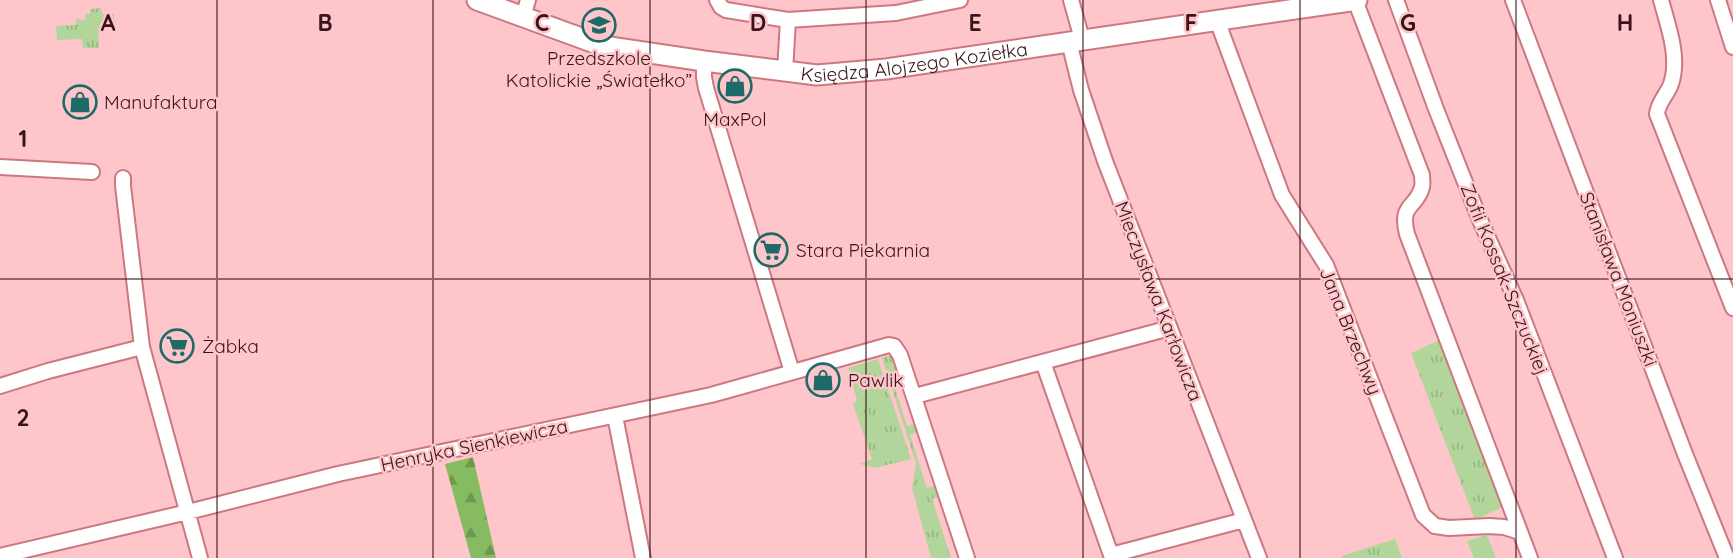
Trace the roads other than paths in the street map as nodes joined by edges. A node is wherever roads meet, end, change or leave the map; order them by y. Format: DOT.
graph roads {
  1 [pos="477,0"];
  2 [pos="717,0"];
  3 [pos="961,0"];
  4 [pos="1071,0"];
  5 [pos="1356,0"];
  6 [pos="1396,0"];
  7 [pos="1513,0"];
  8 [pos="1661,0"];
  9 [pos="1718,0"];
  10 [pos="1306,4"];
  11 [pos="525,8"];
  12 [pos="788,20"];
  13 [pos="1217,20"];
  14 [pos="1075,40"];
  15 [pos="1733,47"];
  16 [pos="704,61"];
  17 [pos="785,72"];
  18 [pos="0,167"];
  19 [pos="92,172"];
  20 [pos="123,178"];
  21 [pos="1733,308"];
  22 [pos="1171,328"];
  23 [pos="142,346"];
  24 [pos="1043,362"];
  25 [pos="792,372"];
  26 [pos="0,386"];
  27 [pos="915,397"];
  28 [pos="615,416"];
  29 [pos="188,512"];
  30 [pos="1244,520"];
  31 [pos="1520,531"];
  32 [pos="0,556"];
  33 [pos="1111,556"];
  34 [pos="200,558"];
  35 [pos="643,558"];
  36 [pos="967,558"];
  37 [pos="1259,558"];
  38 [pos="1530,558"];
  39 [pos="1615,558"];
  40 [pos="1727,558"];
  1 -- 11 [label="street, Księdza Alojzego Koziełka"];
  2 -- 12 [label="street"];
  3 -- 12 [label="street"];
  4 -- 14 [label="street, Mieczysława Karłowicza"];
  5 -- 10 [label="street, Księdza Alojzego Koziełka"];
  5 -- 31 [label="street"];
  6 -- 39 [label="street, Zofii Kossak-Szczuckiej"];
  7 -- 40 [label="street, Stanisława Moniuszki"];
  8 -- 21 [label="street"];
  9 -- 15 [label="street"];
  10 -- 13 [label="street, Księdza Alojzego Koziełka"];
  11 -- 16 [label="street, Księdza Alojzego Koziełka"];
  12 -- 17 [label="street"];
  13 -- 14 [label="street, Księdza Alojzego Koziełka"];
  13 -- 31 [label="street, Jana Brzechwy"];
  14 -- 17 [label="street, Księdza Alojzego Koziełka"];
  14 -- 22 [label="street, Mieczysława Karłowicza"];
  16 -- 17 [label="street, Księdza Alojzego Koziełka"];
  16 -- 25 [label="street"];
  18 -- 19 [label="street"];
  20 -- 23 [label="street"];
  22 -- 24 [label="street"];
  22 -- 30 [label="street, Mieczysława Karłowicza"];
  23 -- 26 [label="street"];
  23 -- 29 [label="street"];
  24 -- 27 [label="street"];
  24 -- 33 [label="street"];
  25 -- 27 [label="street, Henryka Sienkiewicza"];
  25 -- 28 [label="street, Henryka Sienkiewicza"];
  27 -- 36 [label="street, Henryka Sienkiewicza"];
  28 -- 29 [label="street, Henryka Sienkiewicza"];
  28 -- 35 [label="street"];
  29 -- 32 [label="street, Henryka Sienkiewicza"];
  29 -- 34 [label="street"];
  30 -- 33 [label="street"];
  30 -- 37 [label="street, Mieczysława Karłowicza"];
  31 -- 38 [label="street"];
}
